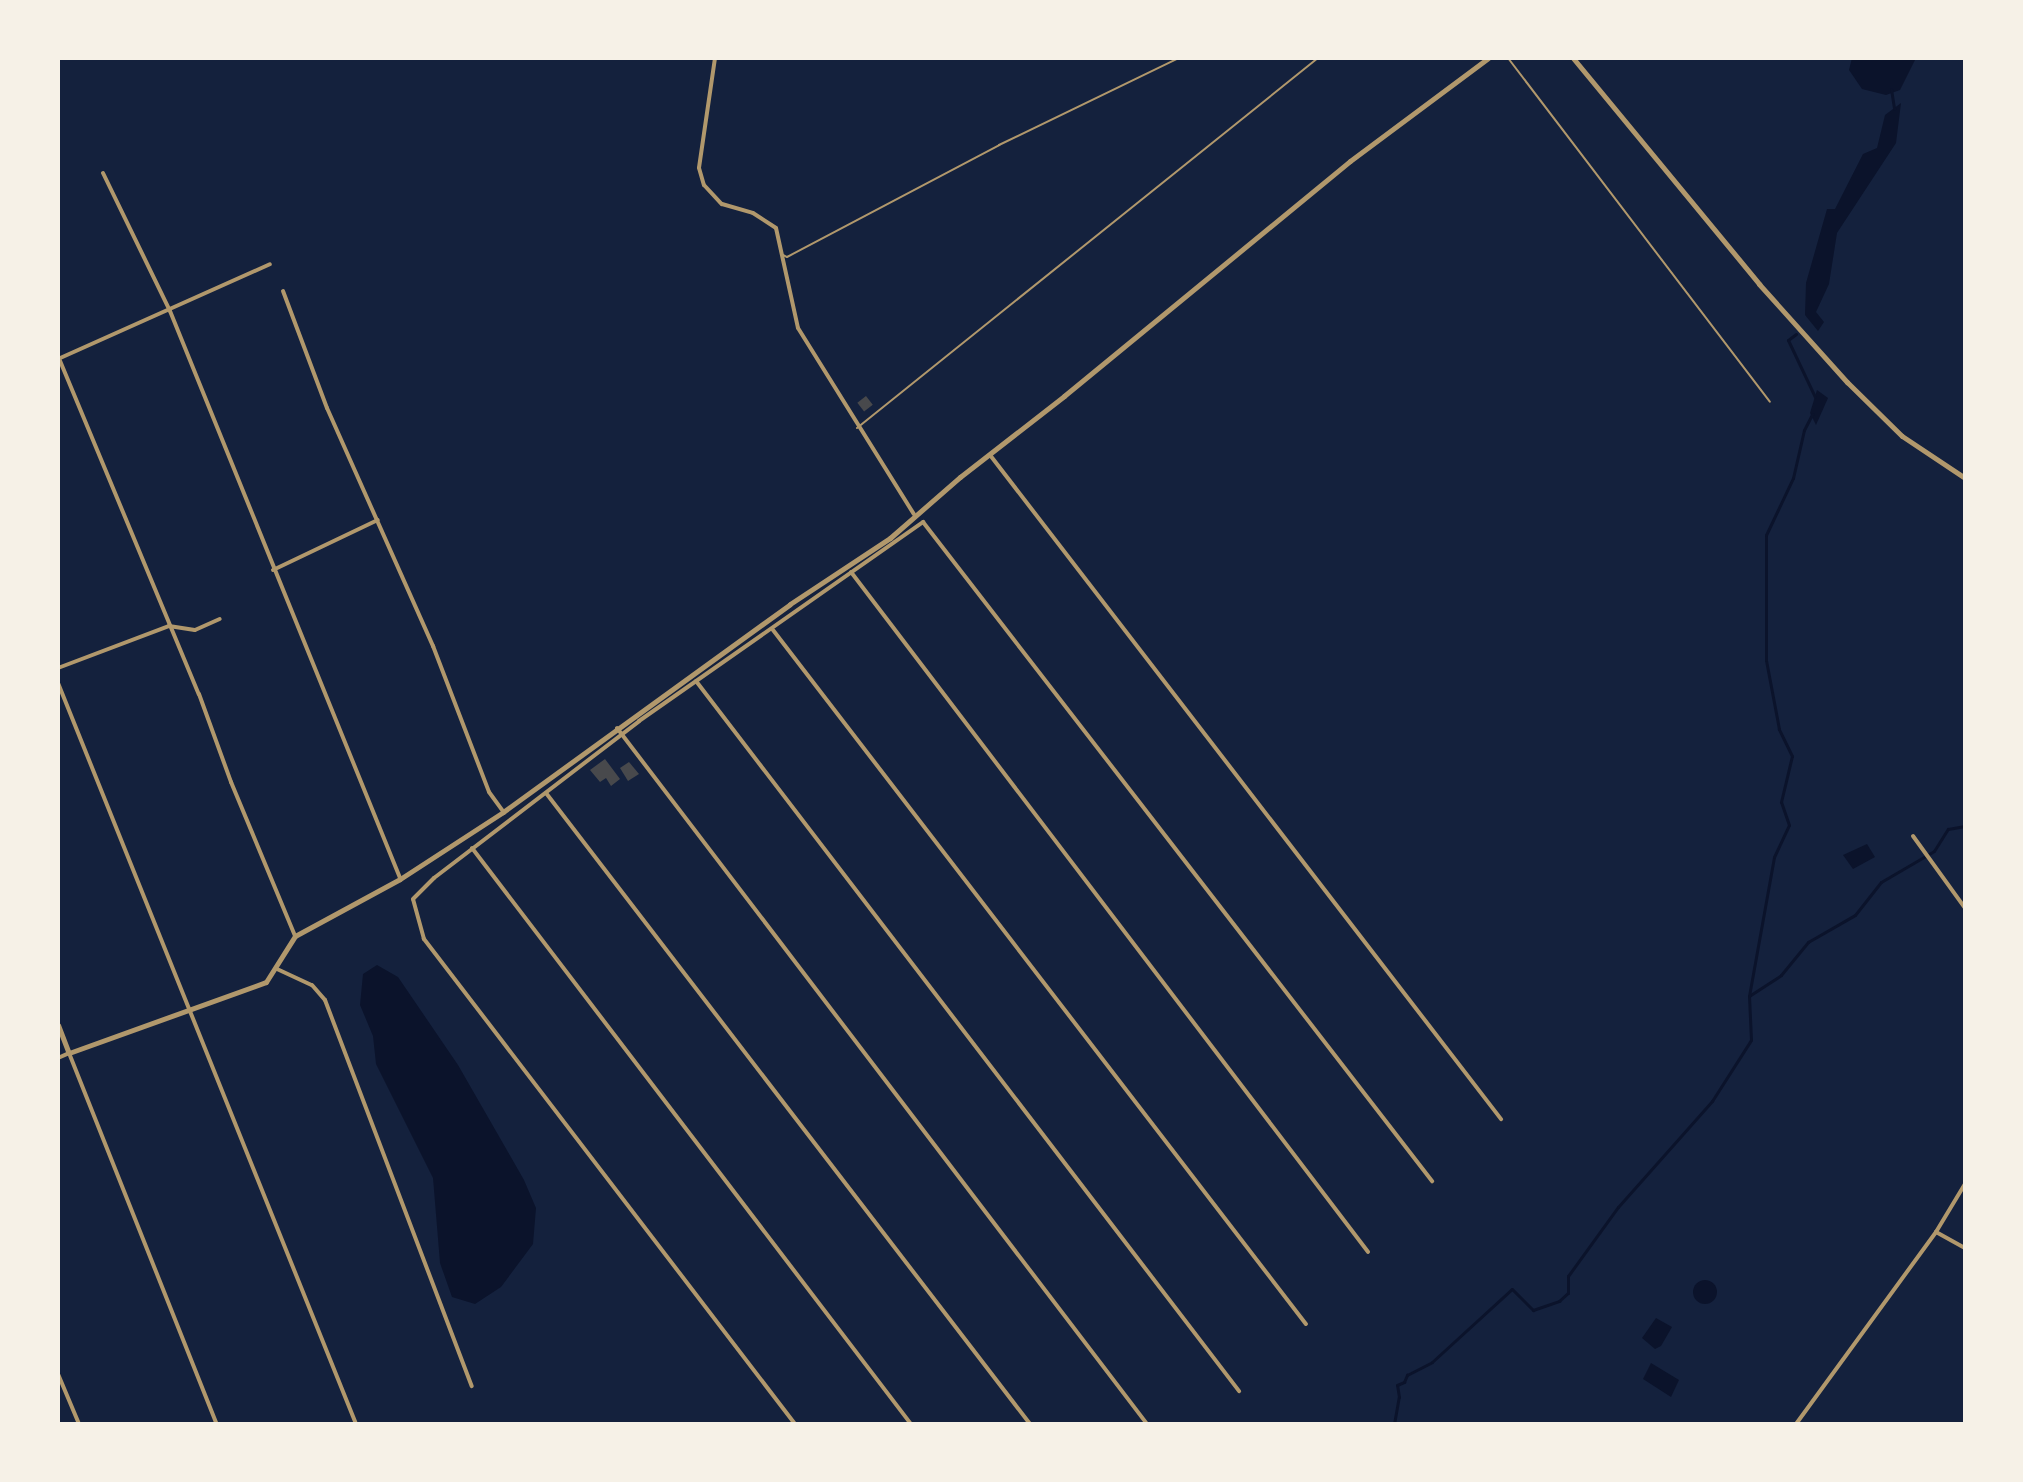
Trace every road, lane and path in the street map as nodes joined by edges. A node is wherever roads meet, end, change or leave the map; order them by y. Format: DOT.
graph roads {
  1 [pos="715,58"];
  2 [pos="1179,58"];
  3 [pos="1318,58"];
  4 [pos="1488,58"];
  5 [pos="1508,58"];
  6 [pos="1573,58"];
  7 [pos="103,173"];
  8 [pos="781,255"];
  9 [pos="270,264"];
  10 [pos="283,291"];
  11 [pos="170,311"];
  12 [pos="58,358"];
  13 [pos="1770,402"];
  14 [pos="857,428"];
  15 [pos="990,455"];
  16 [pos="1965,478"];
  17 [pos="914,514"];
  18 [pos="378,520"];
  19 [pos="273,570"];
  20 [pos="851,572"];
  21 [pos="220,619"];
  22 [pos="169,626"];
  23 [pos="773,630"];
  24 [pos="58,668"];
  25 [pos="696,681"];
  26 [pos="58,683"];
  27 [pos="617,728"];
  28 [pos="623,736"];
  29 [pos="546,793"];
  30 [pos="503,812"];
  31 [pos="1913,836"];
  32 [pos="472,848"];
  33 [pos="400,879"];
  34 [pos="1965,908"];
  35 [pos="295,936"];
  36 [pos="277,969"];
  37 [pos="189,1011"];
  38 [pos="58,1025"];
  39 [pos="69,1053"];
  40 [pos="58,1058"];
  41 [pos="1501,1119"];
  42 [pos="1432,1181"];
  43 [pos="1965,1184"];
  44 [pos="1936,1232"];
  45 [pos="1965,1248"];
  46 [pos="1368,1252"];
  47 [pos="1306,1324"];
  48 [pos="58,1374"];
  49 [pos="472,1386"];
  50 [pos="1239,1391"];
  51 [pos="79,1424"];
  52 [pos="217,1424"];
  53 [pos="356,1424"];
  54 [pos="795,1424"];
  55 [pos="911,1424"];
  56 [pos="1030,1424"];
  57 [pos="1147,1424"];
  58 [pos="1796,1424"];
  1 -- 8 [label="street"];
  2 -- 8 [label="lane"];
  3 -- 14 [label="lane"];
  4 -- 15 [label="street"];
  5 -- 13 [label="lane"];
  6 -- 16 [label="street"];
  7 -- 11 [label="street"];
  8 -- 14 [label="street"];
  9 -- 11 [label="street"];
  10 -- 18 [label="street"];
  11 -- 12 [label="street"];
  11 -- 19 [label="street"];
  12 -- 22 [label="street"];
  14 -- 17 [label="street"];
  15 -- 17 [label="street"];
  15 -- 41 [label="street"];
  17 -- 27 [label="street"];
  18 -- 19 [label="street"];
  18 -- 30 [label="street"];
  19 -- 33 [label="street"];
  20 -- 23 [label="street"];
  20 -- 42 [label="street"];
  20 -- 46 [label="street"];
  21 -- 22 [label="street"];
  22 -- 24 [label="street"];
  22 -- 35 [label="street"];
  23 -- 25 [label="street"];
  23 -- 47 [label="street"];
  25 -- 28 [label="street"];
  25 -- 50 [label="street"];
  26 -- 37 [label="street"];
  27 -- 28 [label="street"];
  27 -- 30 [label="street"];
  28 -- 29 [label="street"];
  28 -- 57 [label="street"];
  29 -- 32 [label="street"];
  29 -- 56 [label="street"];
  30 -- 33 [label="street"];
  31 -- 34 [label="street"];
  32 -- 54 [label="street"];
  32 -- 55 [label="street"];
  33 -- 35 [label="street"];
  35 -- 36 [label="street"];
  36 -- 37 [label="street"];
  36 -- 49 [label="street"];
  37 -- 39 [label="street"];
  37 -- 53 [label="street"];
  38 -- 39 [label="street"];
  39 -- 40 [label="street"];
  39 -- 52 [label="street"];
  43 -- 44 [label="street"];
  44 -- 45 [label="street"];
  44 -- 58 [label="street"];
  48 -- 51 [label="street"];
}
